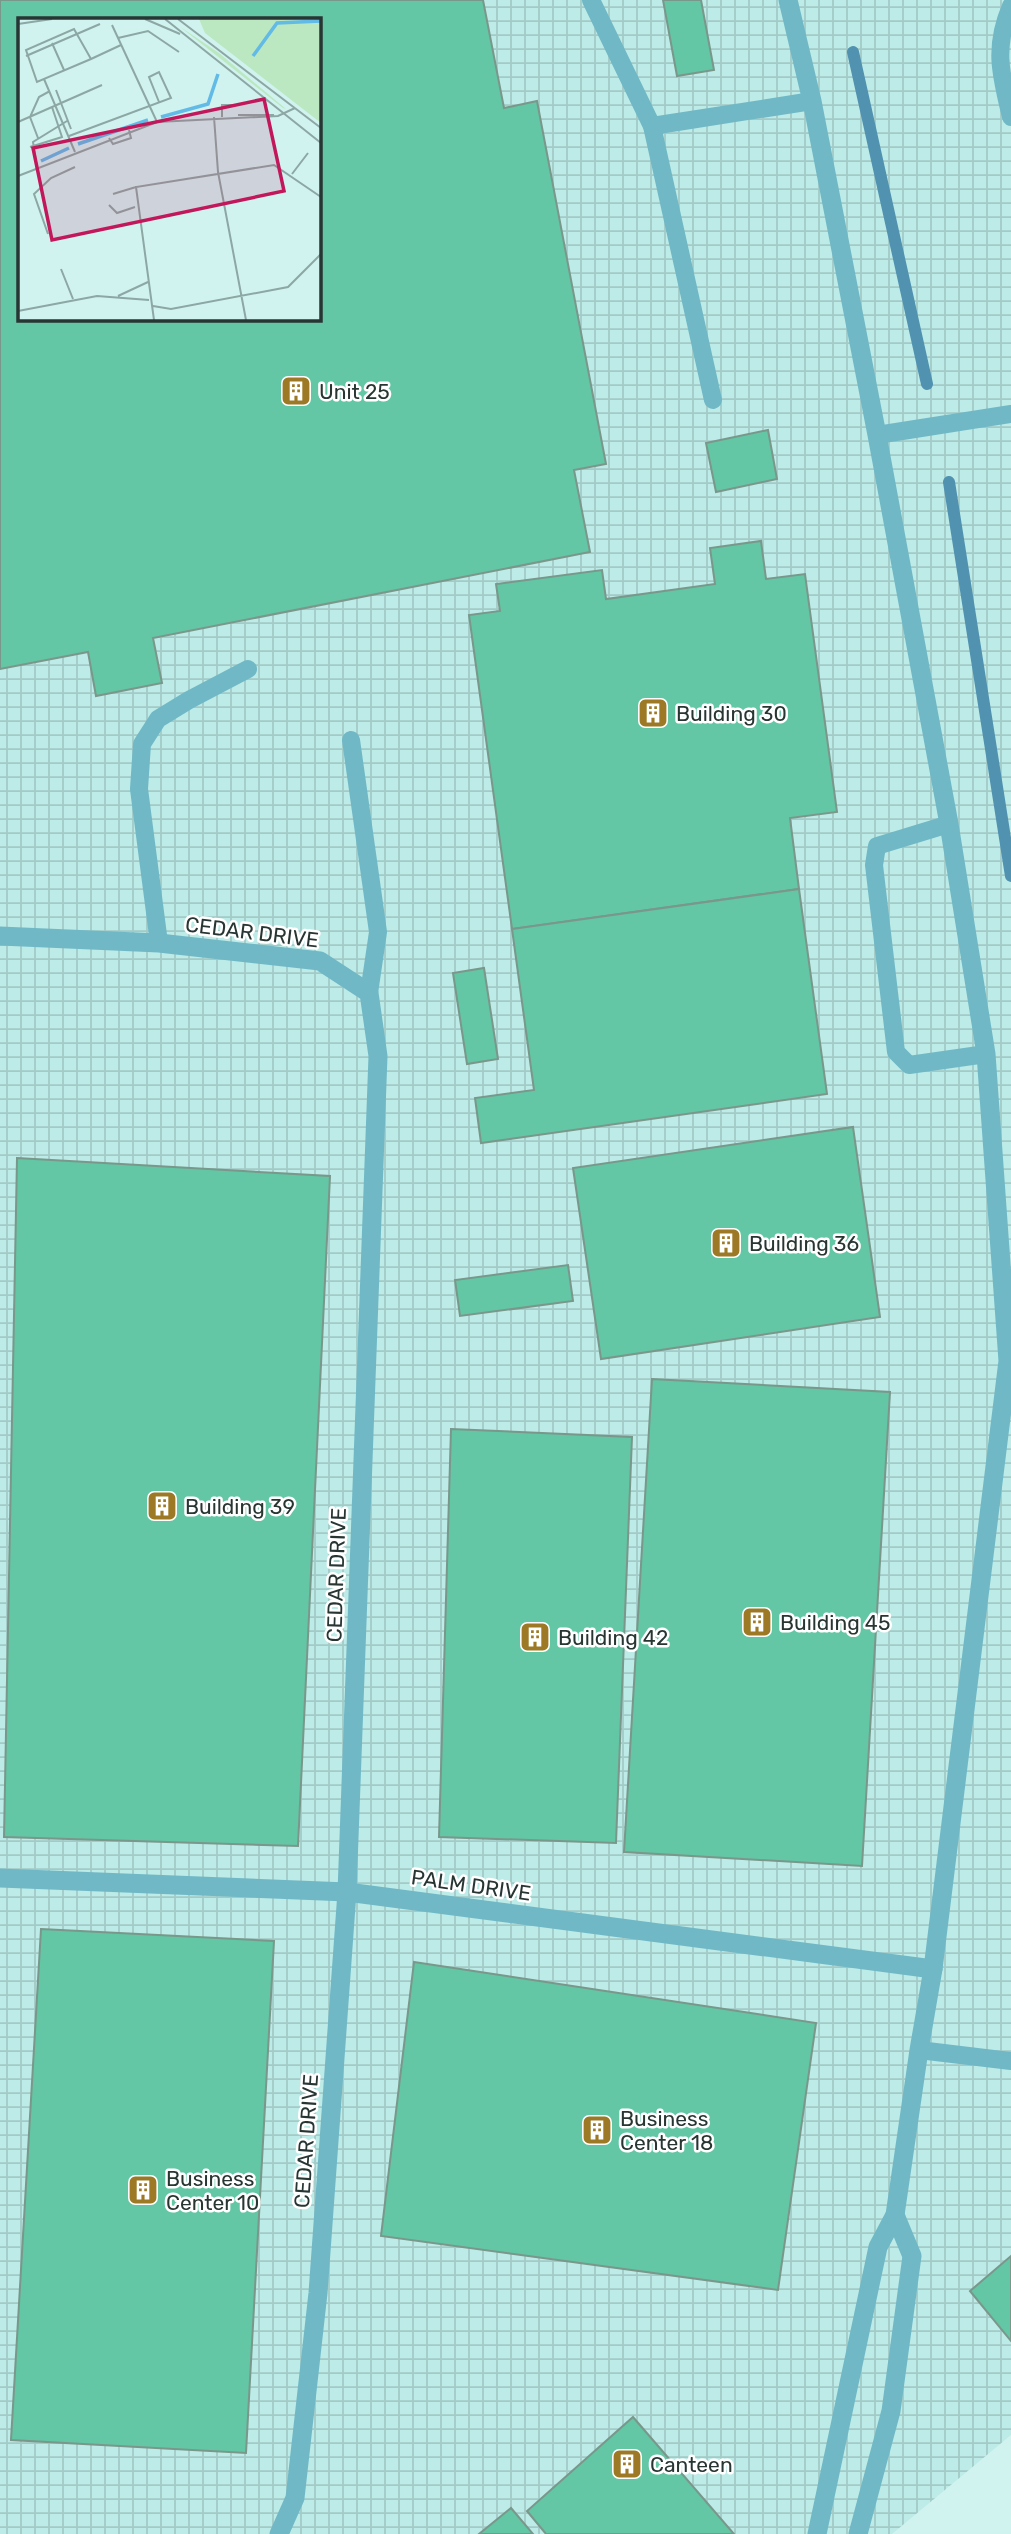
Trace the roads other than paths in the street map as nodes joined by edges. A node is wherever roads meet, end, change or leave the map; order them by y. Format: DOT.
graph roads {
  1 [pos="591,0"];
  2 [pos="788,0"];
  3 [pos="1011,6"];
  4 [pos="812,102"];
  5 [pos="1011,117"];
  6 [pos="652,126"];
  7 [pos="713,400"];
  8 [pos="1011,414"];
  9 [pos="877,435"];
  10 [pos="248,669"];
  11 [pos="351,740"];
  12 [pos="949,824"];
  13 [pos="0,936"];
  14 [pos="159,943"];
  15 [pos="369,993"];
  16 [pos="986,1054"];
  17 [pos="1009,1360"];
  18 [pos="0,1878"];
  19 [pos="347,1892"];
  20 [pos="933,1969"];
  21 [pos="919,2050"];
  22 [pos="1011,2062"];
  23 [pos="895,2215"];
  24 [pos="279,2534"];
  25 [pos="817,2534"];
  26 [pos="858,2534"];
  1 -- 6 [label="lane"];
  2 -- 4 [label="street"];
  3 -- 5 [label="lane"];
  4 -- 6 [label="lane"];
  4 -- 9 [label="street"];
  6 -- 7 [label="lane"];
  8 -- 9 [label="lane"];
  9 -- 12 [label="street"];
  10 -- 14 [label="lane"];
  11 -- 15 [label="lane"];
  12 -- 16 [label="street"];
  12 -- 16 [label="lane"];
  13 -- 14 [label="street, CEDAR DRIVE"];
  14 -- 15 [label="street, CEDAR DRIVE"];
  15 -- 19 [label="street, CEDAR DRIVE"];
  16 -- 17 [label="street"];
  17 -- 20 [label="street"];
  18 -- 19 [label="street, PALM DRIVE"];
  19 -- 20 [label="street, PALM DRIVE"];
  19 -- 24 [label="street, CEDAR DRIVE"];
  20 -- 21 [label="street"];
  21 -- 22 [label="lane"];
  21 -- 23 [label="street"];
  23 -- 25 [label="street"];
  23 -- 26 [label="street"];
}
